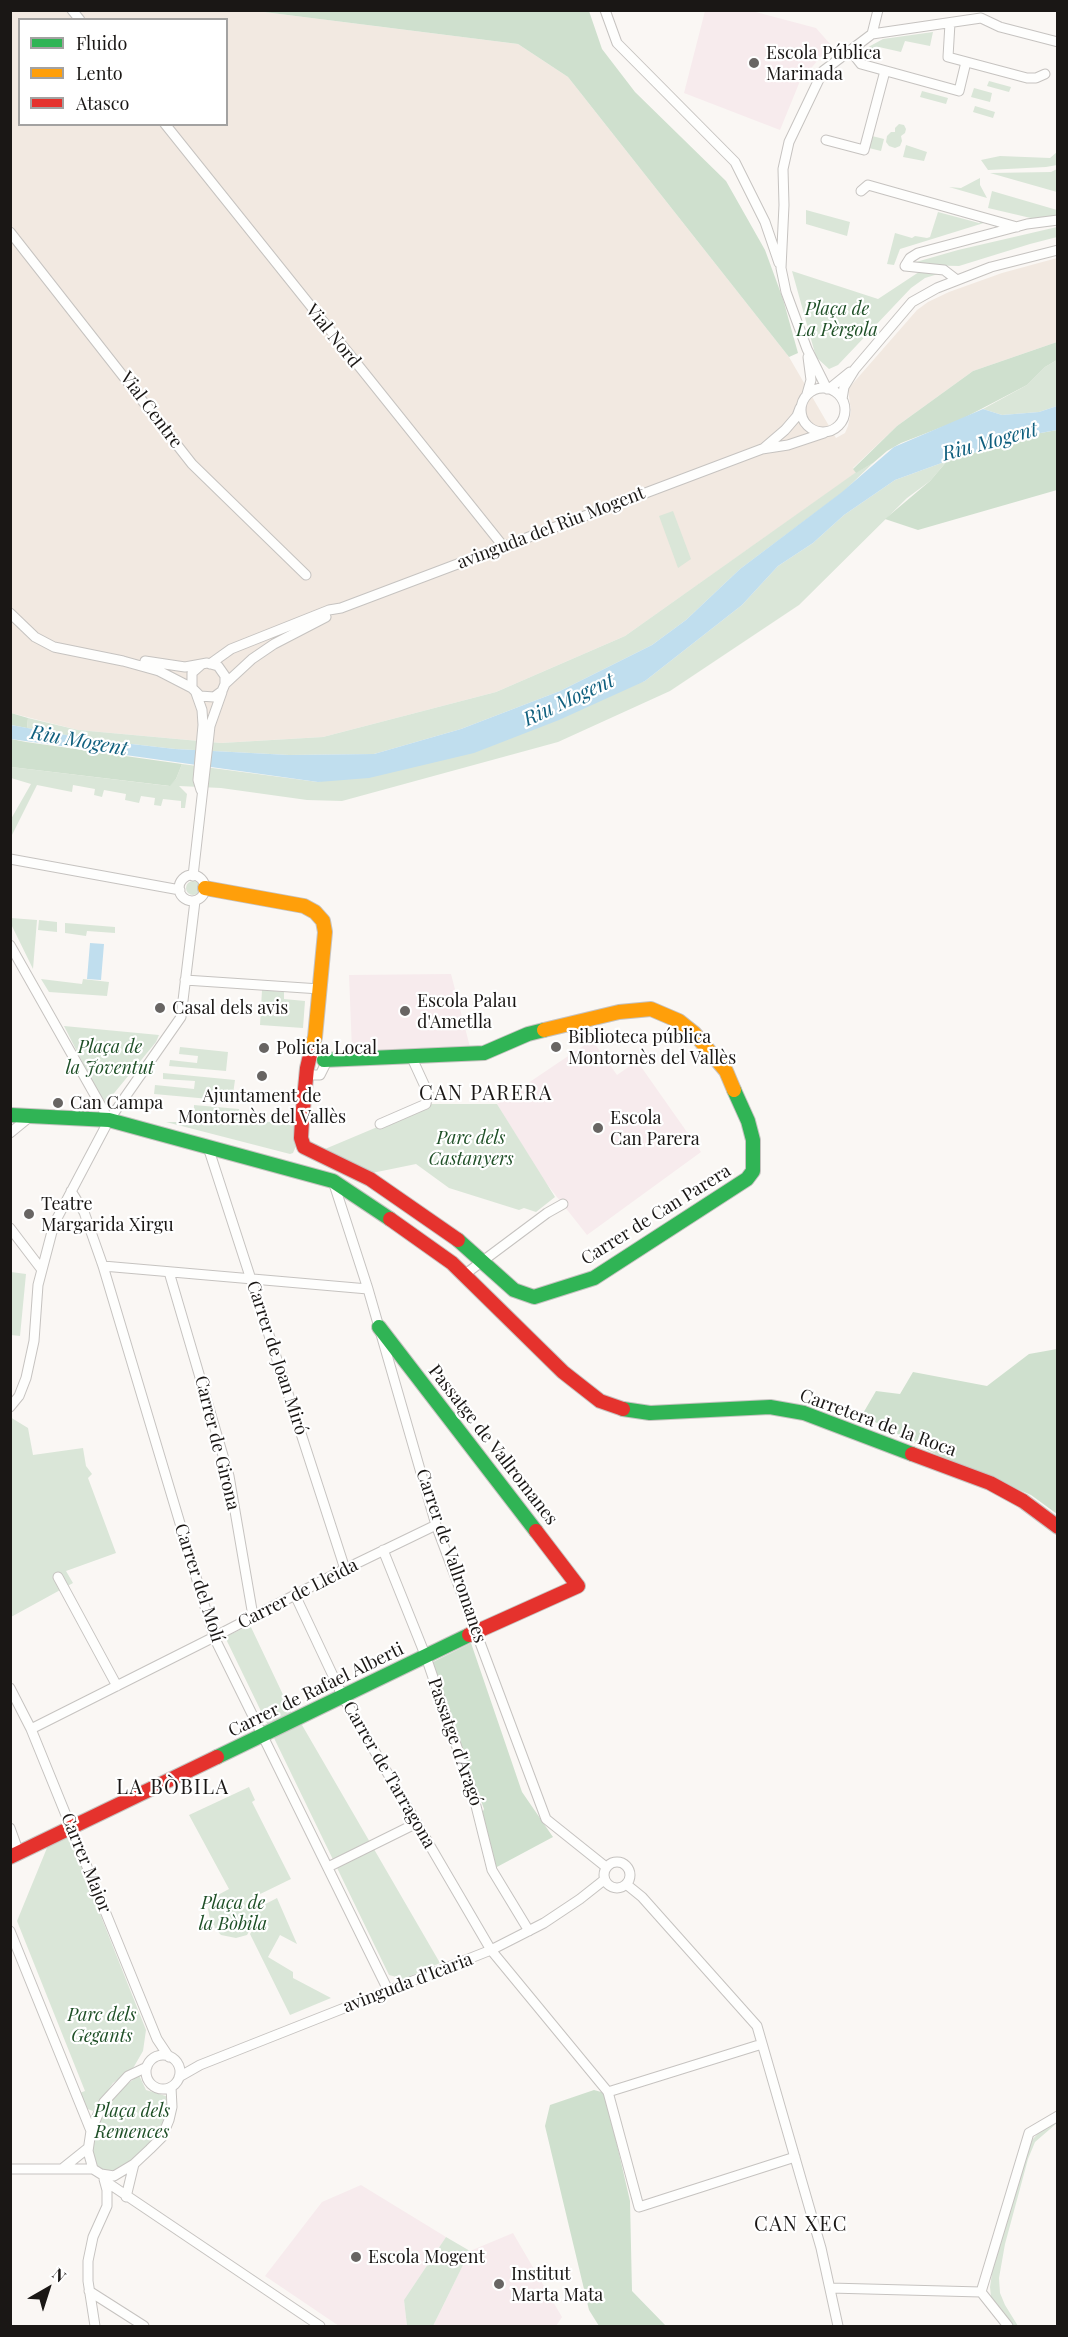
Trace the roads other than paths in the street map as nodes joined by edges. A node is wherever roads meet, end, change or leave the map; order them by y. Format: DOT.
graph roads {
  1 [pos="605,10"];
  2 [pos="878,10"];
  3 [pos="991,10"];
  4 [pos="981,18"];
  5 [pos="950,23"];
  6 [pos="872,34"];
  7 [pos="1058,42"];
  8 [pos="850,50"];
  9 [pos="966,62"];
  10 [pos="885,71"];
  11 [pos="1045,74"];
  12 [pos="167,126"];
  13 [pos="826,140"];
  14 [pos="861,191"];
  15 [pos="1058,220"];
  16 [pos="1017,227"];
  17 [pos="10,232"];
  18 [pos="1058,250"];
  19 [pos="781,268"];
  20 [pos="957,280"];
  21 [pos="807,349"];
  22 [pos="855,369"];
  23 [pos="828,389"];
  24 [pos="807,394"];
  25 [pos="842,399"];
  26 [pos="800,408"];
  27 [pos="824,433"];
  28 [pos="762,449"];
  29 [pos="503,546"];
  30 [pos="306,575"];
  31 [pos="340,608"];
  32 [pos="10,613"];
  33 [pos="236,647"];
  34 [pos="123,661"];
  35 [pos="205,664"];
  36 [pos="248,664"];
  37 [pos="224,688"];
  38 [pos="194,691"];
  39 [pos="207,725"];
  40 [pos="10,859"];
  41 [pos="193,876"];
  42 [pos="205,888"];
  43 [pos="180,890"];
  44 [pos="195,900"];
  45 [pos="10,945"];
  46 [pos="185,980"];
  47 [pos="320,989"];
  48 [pos="411,1056"];
  49 [pos="315,1061"];
  50 [pos="10,1115"];
  51 [pos="32,1115"];
  52 [pos="109,1120"];
  53 [pos="380,1124"];
  54 [pos="10,1133"];
  55 [pos="208,1148"];
  56 [pos="333,1182"];
  57 [pos="71,1191"];
  58 [pos="563,1204"];
  59 [pos="10,1228"];
  60 [pos="481,1260"];
  61 [pos="103,1266"];
  62 [pos="42,1270"];
  63 [pos="169,1272"];
  64 [pos="464,1275"];
  65 [pos="251,1278"];
  66 [pos="368,1288"];
  67 [pos="379,1327"];
  68 [pos="10,1407"];
  69 [pos="436,1525"];
  70 [pos="1058,1527"];
  71 [pos="383,1550"];
  72 [pos="345,1569"];
  73 [pos="58,1577"];
  74 [pos="578,1586"];
  75 [pos="295,1595"];
  76 [pos="253,1616"];
  77 [pos="477,1632"];
  78 [pos="214,1637"];
  79 [pos="426,1657"];
  80 [pos="117,1686"];
  81 [pos="10,1688"];
  82 [pos="343,1697"];
  83 [pos="31,1729"];
  84 [pos="263,1736"];
  85 [pos="417,1823"];
  86 [pos="10,1828"];
  87 [pos="72,1828"];
  88 [pos="15,1855"];
  89 [pos="328,1867"];
  90 [pos="606,1867"];
  91 [pos="604,1880"];
  92 [pos="626,1884"];
  93 [pos="10,1931"];
  94 [pos="529,1931"];
  95 [pos="491,1950"];
  96 [pos="388,1990"];
  97 [pos="157,2039"];
  98 [pos="762,2044"];
  99 [pos="172,2058"];
  100 [pos="150,2063"];
  101 [pos="200,2065"];
  102 [pos="179,2077"];
  103 [pos="171,2087"];
  104 [pos="608,2092"];
  105 [pos="1058,2116"];
  106 [pos="91,2131"];
  107 [pos="88,2148"];
  108 [pos="795,2157"];
  109 [pos="134,2164"];
  110 [pos="63,2168"];
  111 [pos="10,2169"];
  112 [pos="93,2169"];
  113 [pos="103,2178"];
  114 [pos="126,2197"];
  115 [pos="107,2203"];
  116 [pos="830,2288"];
  117 [pos="90,2291"];
  118 [pos="981,2292"];
  119 [pos="95,2326"];
  120 [pos="144,2326"];
  121 [pos="320,2326"];
  122 [pos="838,2326"];
  123 [pos="1008,2326"];
  1 -- 19 [label="street"];
  2 -- 6 [label="street"];
  3 -- 4 [label="street"];
  4 -- 5 [label="street"];
  4 -- 7 [label="street"];
  5 -- 6 [label="street"];
  5 -- 9 [label="street"];
  6 -- 8 [label="street"];
  8 -- 10 [label="street"];
  8 -- 19 [label="street"];
  9 -- 10 [label="street"];
  9 -- 11 [label="street"];
  10 -- 13 [label="street"];
  12 -- 29 [label="street, Vial Nord"];
  14 -- 16 [label="street"];
  15 -- 16 [label="street"];
  16 -- 20 [label="street"];
  17 -- 30 [label="street, Vial Centre"];
  18 -- 20 [label="street"];
  19 -- 21 [label="street"];
  20 -- 22 [label="street"];
  21 -- 23 [label="street"];
  21 -- 24 [label="street"];
  22 -- 23 [label="street"];
  22 -- 25 [label="street"];
  23 -- 24 [label="street"];
  23 -- 25 [label="street"];
  24 -- 26 [label="street"];
  25 -- 27 [label="street"];
  26 -- 27 [label="street"];
  26 -- 28 [label="street, avinguda del Riu Mogent"];
  27 -- 28 [label="street, avinguda del Riu Mogent"];
  28 -- 29 [label="street, avinguda del Riu Mogent"];
  29 -- 31 [label="street, avinguda del Riu Mogent"];
  31 -- 33 [label="street, avinguda del Riu Mogent"];
  31 -- 36 [label="street, avinguda del Riu Mogent"];
  32 -- 34 [label="street"];
  33 -- 35 [label="street, avinguda del Riu Mogent"];
  33 -- 36 [label="street"];
  34 -- 35 [label="street"];
  34 -- 38 [label="street"];
  35 -- 37 [label="street"];
  35 -- 38 [label="street"];
  36 -- 37 [label="street, avinguda del Riu Mogent"];
  37 -- 38 [label="street"];
  37 -- 39 [label="street"];
  38 -- 39 [label="street"];
  39 -- 41 [label="street"];
  40 -- 43 [label="street"];
  41 -- 42 [label="street"];
  41 -- 43 [label="street"];
  42 -- 44 [label="street"];
  42 -- 47 [label="street"];
  43 -- 44 [label="street"];
  44 -- 46 [label="street"];
  45 -- 52 [label="street"];
  46 -- 47 [label="street"];
  46 -- 52 [label="street"];
  47 -- 49 [label="street"];
  48 -- 49 [label="street, Carrer de Can Parera"];
  48 -- 53 [label="street"];
  48 -- 60 [label="street, Carrer de Can Parera"];
  49 -- 60 [label="street, Carrer de Can Parera"];
  50 -- 51 [label="street"];
  51 -- 52 [label="street"];
  51 -- 54 [label="street"];
  52 -- 55 [label="street"];
  52 -- 57 [label="street"];
  55 -- 56 [label="street"];
  55 -- 65 [label="street, Carrer de Joan Miró"];
  56 -- 64 [label="street"];
  56 -- 66 [label="street, Carrer de Vallromanes"];
  57 -- 61 [label="street, Carrer del Molí"];
  57 -- 62 [label="street"];
  58 -- 60 [label="street"];
  59 -- 62 [label="street"];
  60 -- 64 [label="street"];
  61 -- 63 [label="street"];
  61 -- 78 [label="street, Carrer del Molí"];
  62 -- 68 [label="street"];
  63 -- 65 [label="street"];
  63 -- 76 [label="street, Carrer de Girona"];
  64 -- 70 [label="street, Carretera de la Roca"];
  65 -- 66 [label="street"];
  65 -- 72 [label="street, Carrer de Joan Miró"];
  66 -- 67 [label="street, Carrer de Vallromanes"];
  67 -- 69 [label="street, Carrer de Vallromanes"];
  67 -- 74 [label="street, Passatge de Vallromanes"];
  69 -- 71 [label="street, Carrer de Lleida"];
  69 -- 77 [label="street, Carrer de Vallromanes"];
  71 -- 72 [label="street, Carrer de Lleida"];
  71 -- 79 [label="street, Passatge d'Aragó"];
  72 -- 75 [label="street, Carrer de Lleida"];
  73 -- 80 [label="street"];
  74 -- 77 [label="street, Carrer de Rafael Alberti"];
  75 -- 76 [label="street, Carrer de Lleida"];
  75 -- 82 [label="street, Carrer de Tarragona"];
  76 -- 78 [label="street, Carrer de Lleida"];
  77 -- 79 [label="street, Carrer de Rafael Alberti"];
  77 -- 90 [label="street, Carrer de Vallromanes"];
  78 -- 80 [label="street, Carrer de Lleida"];
  78 -- 84 [label="street, Carrer del Molí"];
  79 -- 82 [label="street, Carrer de Rafael Alberti"];
  79 -- 94 [label="street, Passatge d'Aragó"];
  80 -- 83 [label="street, Carrer de Lleida"];
  81 -- 83 [label="street, Carrer Major"];
  82 -- 84 [label="street, Carrer de Rafael Alberti"];
  82 -- 85 [label="street, Carrer de Tarragona"];
  83 -- 87 [label="street, Carrer Major"];
  84 -- 87 [label="street, Carrer de Rafael Alberti"];
  84 -- 89 [label="street, Carrer del Molí"];
  85 -- 89 [label="street"];
  85 -- 95 [label="street, Carrer de Tarragona"];
  86 -- 88 [label="street"];
  87 -- 88 [label="street, Carrer de Rafael Alberti"];
  87 -- 97 [label="street, Carrer Major"];
  89 -- 96 [label="street, Carrer del Molí"];
  90 -- 91 [label="street"];
  90 -- 92 [label="street"];
  91 -- 92 [label="street"];
  91 -- 94 [label="street, avinguda d'Icària"];
  92 -- 98 [label="street"];
  93 -- 106 [label="street"];
  94 -- 95 [label="street, avinguda d'Icària"];
  95 -- 96 [label="street, avinguda d'Icària"];
  95 -- 104 [label="street, Carrer de Tarragona"];
  96 -- 101 [label="street, avinguda d'Icària"];
  97 -- 99 [label="street, Carrer Major"];
  97 -- 100 [label="street"];
  98 -- 104 [label="street"];
  98 -- 108 [label="street"];
  99 -- 100 [label="street"];
  99 -- 101 [label="street"];
  99 -- 102 [label="street"];
  100 -- 103 [label="street"];
  100 -- 106 [label="street"];
  101 -- 102 [label="street, avinguda d'Icària"];
  102 -- 103 [label="street"];
  103 -- 109 [label="street"];
  104 -- 108 [label="street"];
  105 -- 118 [label="street"];
  106 -- 107 [label="street"];
  107 -- 110 [label="street"];
  107 -- 112 [label="street"];
  108 -- 116 [label="street"];
  109 -- 113 [label="street"];
  109 -- 114 [label="street"];
  110 -- 111 [label="street"];
  110 -- 112 [label="street"];
  112 -- 113 [label="street"];
  113 -- 114 [label="street"];
  113 -- 115 [label="street"];
  114 -- 115 [label="street"];
  114 -- 121 [label="street"];
  115 -- 117 [label="street"];
  116 -- 118 [label="street"];
  116 -- 122 [label="street"];
  117 -- 119 [label="street"];
  117 -- 120 [label="street"];
  118 -- 123 [label="street"];
}
